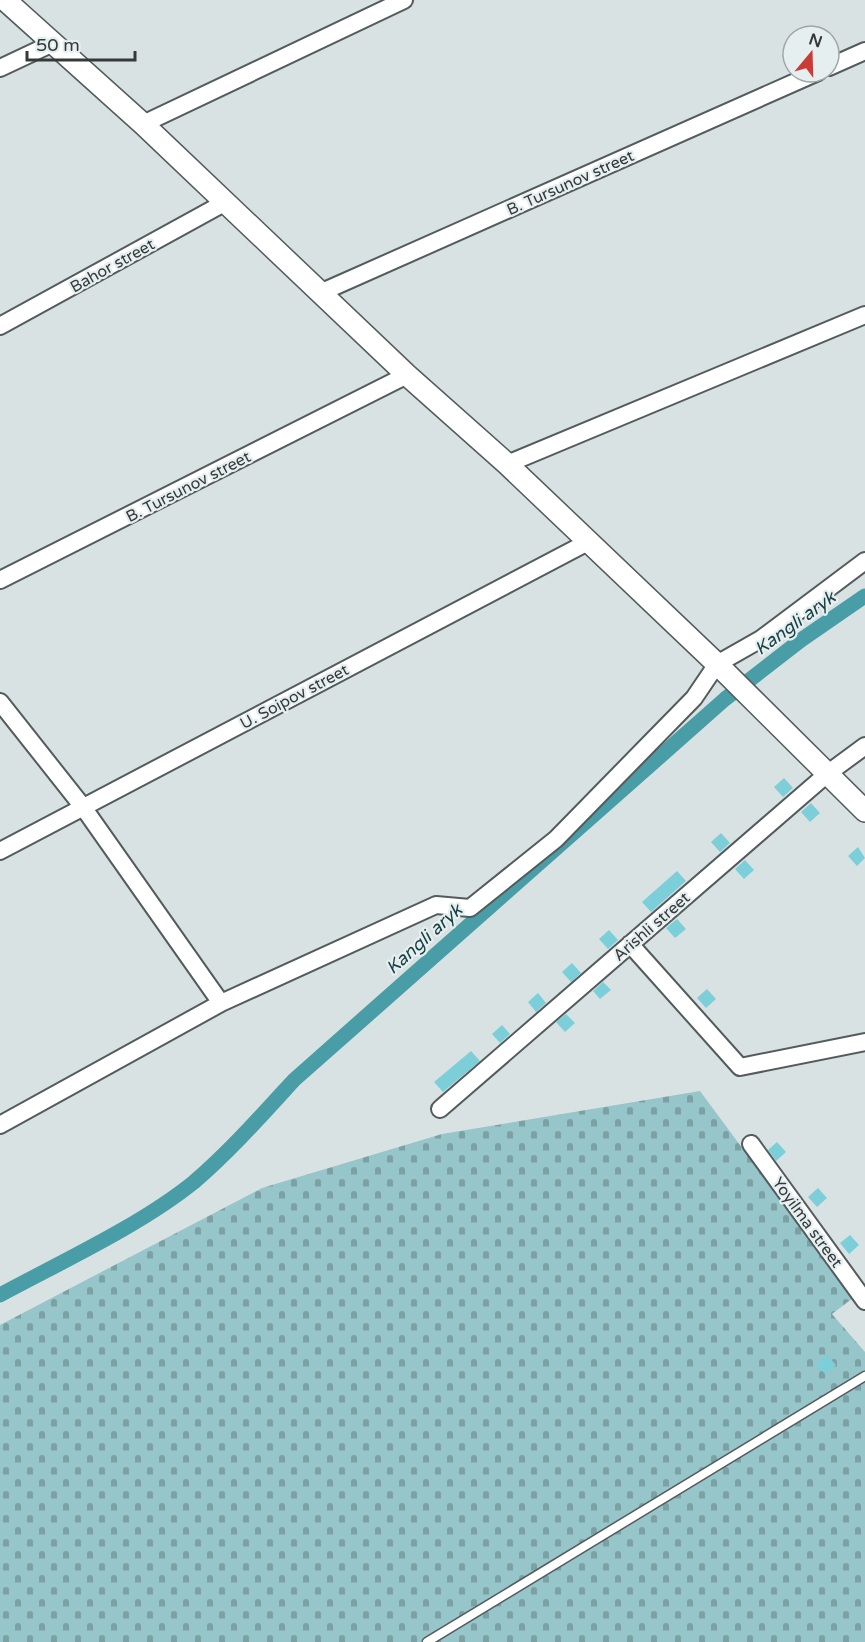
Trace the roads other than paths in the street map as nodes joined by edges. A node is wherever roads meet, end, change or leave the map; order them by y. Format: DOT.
graph roads {
  1 [pos="4,0"];
  2 [pos="405,0"];
  3 [pos="51,44"];
  4 [pos="865,51"];
  5 [pos="841,62"];
  6 [pos="0,68"];
  7 [pos="791,84"];
  8 [pos="143,124"];
  9 [pos="224,203"];
  10 [pos="322,292"];
  11 [pos="865,315"];
  12 [pos="0,326"];
  13 [pos="407,375"];
  14 [pos="507,464"];
  15 [pos="588,542"];
  16 [pos="865,561"];
  17 [pos="0,580"];
  18 [pos="720,667"];
  19 [pos="0,702"];
  20 [pos="865,746"];
  21 [pos="827,774"];
  22 [pos="83,807"];
  23 [pos="865,811"];
  24 [pos="0,851"];
  25 [pos="630,944"];
  26 [pos="221,1003"];
  27 [pos="865,1042"];
  28 [pos="440,1109"];
  29 [pos="0,1125"];
  30 [pos="751,1144"];
  31 [pos="865,1301"];
  32 [pos="865,1376"];
  33 [pos="427,1642"];
  1 -- 3 [label="street"];
  2 -- 8 [label="street"];
  3 -- 6 [label="street"];
  3 -- 8 [label="street"];
  4 -- 5 [label="street"];
  7 -- 10 [label="street, B. Tursunov street"];
  8 -- 9 [label="street"];
  9 -- 10 [label="street"];
  9 -- 12 [label="street, Bahor street"];
  10 -- 13 [label="street"];
  11 -- 14 [label="street"];
  13 -- 14 [label="street"];
  13 -- 17 [label="street, B. Tursunov street"];
  14 -- 15 [label="street"];
  15 -- 18 [label="street"];
  15 -- 22 [label="street, U. Soipov street"];
  16 -- 18 [label="street"];
  18 -- 21 [label="street"];
  18 -- 26 [label="street"];
  19 -- 22 [label="street"];
  20 -- 21 [label="street, Arishli street"];
  21 -- 23 [label="street"];
  21 -- 25 [label="street, Arishli street"];
  22 -- 24 [label="street, U. Soipov street"];
  22 -- 26 [label="street"];
  25 -- 27 [label="street"];
  25 -- 28 [label="street, Arishli street"];
  26 -- 29 [label="street"];
  30 -- 31 [label="street, Yoyilma street"];
  32 -- 33 [label="lane"];
}
